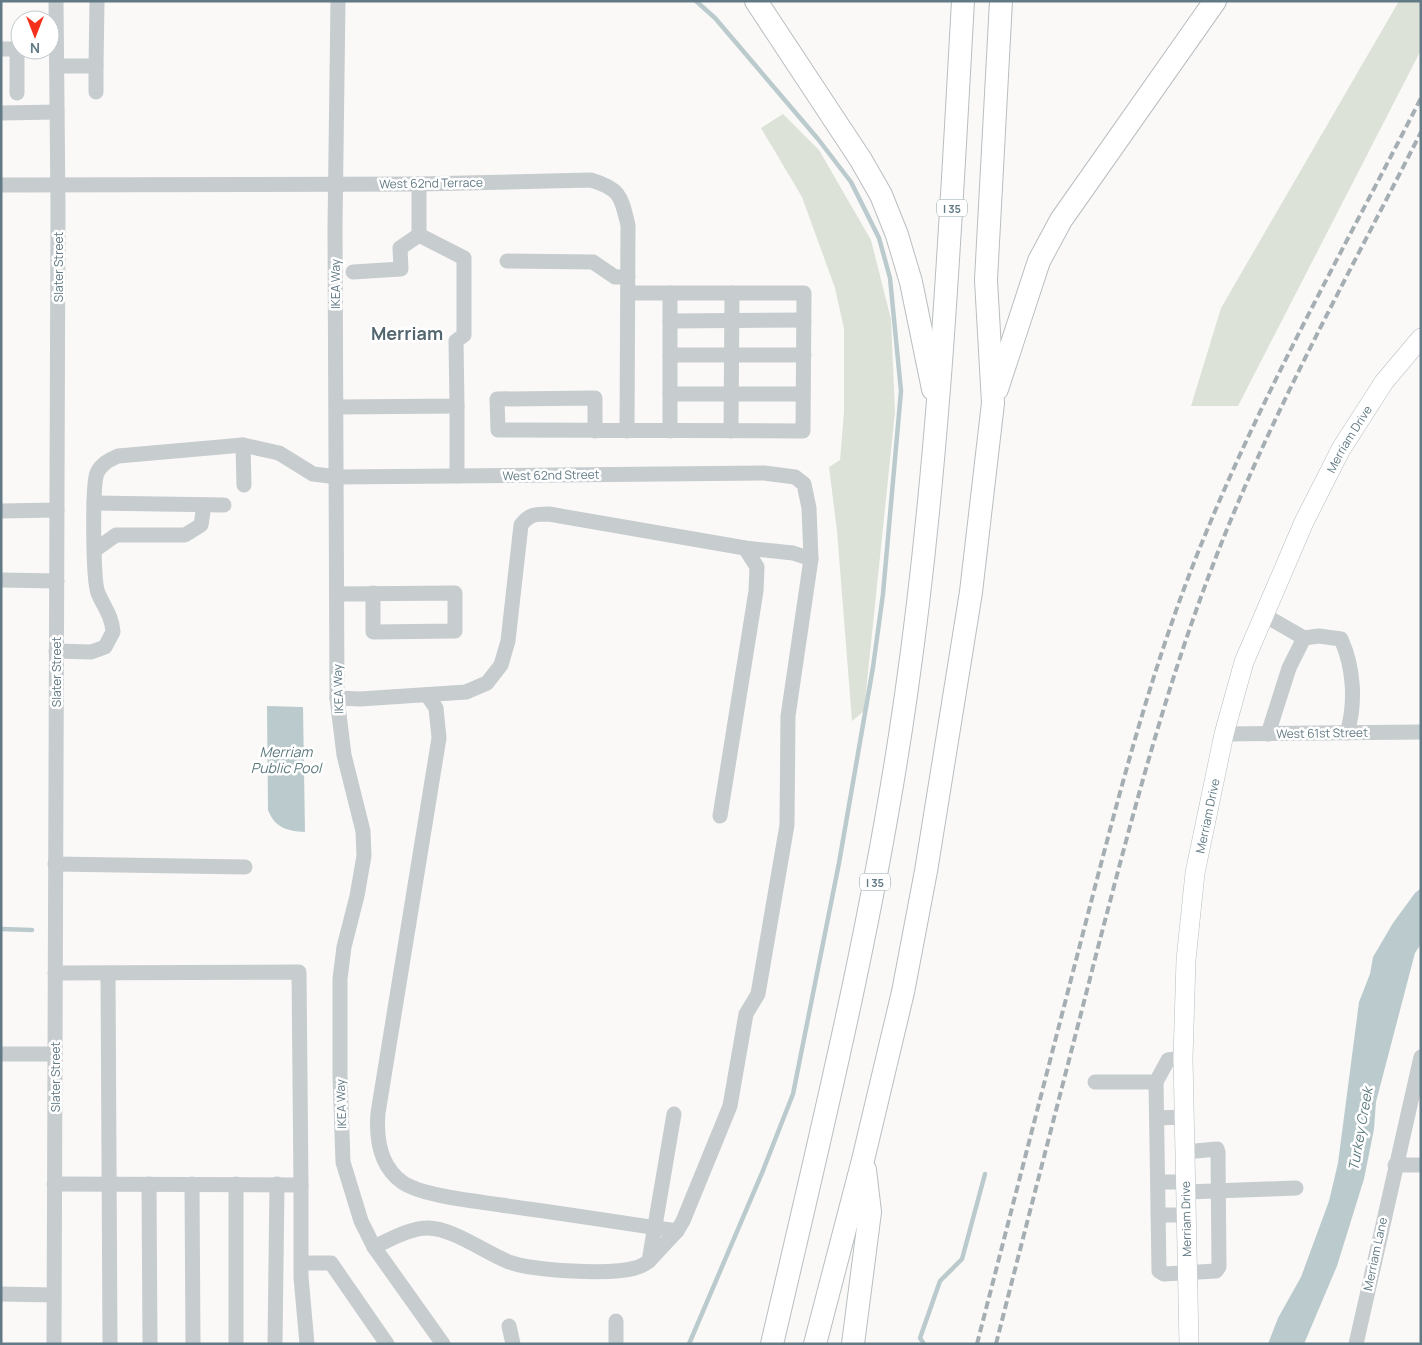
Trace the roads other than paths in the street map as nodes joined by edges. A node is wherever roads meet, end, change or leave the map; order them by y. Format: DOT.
graph roads {
  1 [pos="97,1"];
  2 [pos="338,1"];
  3 [pos="756,1"];
  4 [pos="963,1"];
  5 [pos="1001,1"];
  6 [pos="1215,1"];
  7 [pos="18,60"];
  8 [pos="56,60"];
  9 [pos="57,66"];
  10 [pos="96,66"];
  11 [pos="96,92"];
  12 [pos="17,93"];
  13 [pos="57,112"];
  14 [pos="1,113"];
  15 [pos="336,183"];
  16 [pos="418,184"];
  17 [pos="1,185"];
  18 [pos="58,185"];
  19 [pos="418,235"];
  20 [pos="507,261"];
  21 [pos="353,272"];
  22 [pos="628,277"];
  23 [pos="628,293"];
  24 [pos="670,293"];
  25 [pos="732,293"];
  26 [pos="804,320"];
  27 [pos="670,321"];
  28 [pos="732,321"];
  29 [pos="1421,338"];
  30 [pos="670,355"];
  31 [pos="732,355"];
  32 [pos="804,355"];
  33 [pos="670,394"];
  34 [pos="731,394"];
  35 [pos="804,394"];
  36 [pos="992,403"];
  37 [pos="457,406"];
  38 [pos="337,407"];
  39 [pos="938,414"];
  40 [pos="595,430"];
  41 [pos="627,430"];
  42 [pos="670,431"];
  43 [pos="731,431"];
  44 [pos="243,445"];
  45 [pos="457,476"];
  46 [pos="338,477"];
  47 [pos="244,485"];
  48 [pos="94,502"];
  49 [pos="204,505"];
  50 [pos="224,505"];
  51 [pos="57,510"];
  52 [pos="1,511"];
  53 [pos="745,548"];
  54 [pos="95,550"];
  55 [pos="812,559"];
  56 [pos="1,580"];
  57 [pos="56,581"];
  58 [pos="373,593"];
  59 [pos="337,594"];
  60 [pos="1264,616"];
  61 [pos="1304,638"];
  62 [pos="56,651"];
  63 [pos="427,695"];
  64 [pos="337,698"];
  65 [pos="1421,732"];
  66 [pos="1346,733"];
  67 [pos="1224,734"];
  68 [pos="1268,734"];
  69 [pos="720,816"];
  70 [pos="55,864"];
  71 [pos="245,867"];
  72 [pos="55,973"];
  73 [pos="108,973"];
  74 [pos="1,1054"];
  75 [pos="55,1054"];
  76 [pos="1421,1057"];
  77 [pos="1183,1058"];
  78 [pos="1096,1082"];
  79 [pos="1156,1082"];
  80 [pos="674,1114"];
  81 [pos="1184,1117"];
  82 [pos="1157,1118"];
  83 [pos="1185,1152"];
  84 [pos="863,1160"];
  85 [pos="1395,1165"];
  86 [pos="1421,1165"];
  87 [pos="1158,1182"];
  88 [pos="54,1184"];
  89 [pos="109,1184"];
  90 [pos="149,1184"];
  91 [pos="192,1184"];
  92 [pos="236,1184"];
  93 [pos="277,1184"];
  94 [pos="301,1185"];
  95 [pos="1186,1187"];
  96 [pos="1296,1188"];
  97 [pos="1218,1191"];
  98 [pos="1158,1215"];
  99 [pos="1186,1215"];
  100 [pos="655,1228"];
  101 [pos="677,1231"];
  102 [pos="374,1247"];
  103 [pos="649,1262"];
  104 [pos="302,1263"];
  105 [pos="1187,1272"];
  106 [pos="1,1294"];
  107 [pos="54,1294"];
  108 [pos="616,1320"];
  109 [pos="509,1326"];
  110 [pos="54,1344"];
  111 [pos="110,1344"];
  112 [pos="150,1344"];
  113 [pos="193,1344"];
  114 [pos="236,1344"];
  115 [pos="275,1344"];
  116 [pos="307,1344"];
  117 [pos="387,1344"];
  118 [pos="443,1344"];
  119 [pos="513,1344"];
  120 [pos="616,1344"];
  121 [pos="772,1344"];
  122 [pos="816,1344"];
  123 [pos="852,1344"];
  124 [pos="1189,1344"];
  125 [pos="1356,1344"];
  1 -- 10 [label="street"];
  2 -- 15 [label="street, IKEA Way"];
  3 -- 39 [label="highway"];
  4 -- 39 [label="highway, I 35"];
  5 -- 36 [label="highway"];
  6 -- 36 [label="highway"];
  7 -- 12 [label="street"];
  8 -- 9 [label="street, Slater Street"];
  9 -- 10 [label="street"];
  9 -- 13 [label="street, Slater Street"];
  10 -- 11 [label="street"];
  13 -- 14 [label="street"];
  13 -- 18 [label="street, Slater Street"];
  15 -- 16 [label="street, West 62nd Terrace"];
  15 -- 18 [label="street, West 62nd Terrace"];
  15 -- 38 [label="street, IKEA Way"];
  16 -- 19 [label="street"];
  16 -- 22 [label="street, West 62nd Terrace"];
  17 -- 18 [label="street, West 62nd Terrace"];
  18 -- 51 [label="street, Slater Street"];
  19 -- 21 [label="street"];
  19 -- 37 [label="street"];
  20 -- 22 [label="street"];
  22 -- 23 [label="street, West 62nd Terrace"];
  23 -- 24 [label="street"];
  23 -- 41 [label="street, West 62nd Terrace"];
  24 -- 25 [label="street"];
  24 -- 27 [label="street"];
  25 -- 26 [label="street"];
  25 -- 28 [label="street"];
  26 -- 28 [label="street"];
  26 -- 32 [label="street"];
  27 -- 28 [label="street"];
  27 -- 30 [label="street"];
  28 -- 31 [label="street"];
  29 -- 60 [label="main road, Merriam Drive"];
  30 -- 31 [label="street"];
  30 -- 33 [label="street"];
  31 -- 32 [label="street"];
  31 -- 34 [label="street"];
  32 -- 35 [label="street"];
  33 -- 34 [label="street"];
  33 -- 42 [label="street"];
  34 -- 35 [label="street"];
  34 -- 43 [label="street"];
  35 -- 43 [label="street"];
  36 -- 84 [label="highway"];
  37 -- 38 [label="street"];
  37 -- 45 [label="street"];
  38 -- 46 [label="street, IKEA Way"];
  39 -- 121 [label="highway, I 35"];
  40 -- 40 [label="street"];
  40 -- 41 [label="street"];
  41 -- 42 [label="street"];
  42 -- 43 [label="street"];
  44 -- 46 [label="street, West 62nd Street"];
  44 -- 47 [label="street"];
  44 -- 48 [label="street, West 62nd Street"];
  45 -- 46 [label="street, West 62nd Street"];
  45 -- 55 [label="street, West 62nd Street"];
  46 -- 59 [label="street, IKEA Way"];
  48 -- 49 [label="street"];
  48 -- 54 [label="street, West 62nd Street"];
  49 -- 50 [label="street"];
  49 -- 54 [label="street"];
  51 -- 52 [label="street"];
  51 -- 57 [label="street, Slater Street"];
  53 -- 55 [label="street"];
  53 -- 63 [label="street"];
  53 -- 69 [label="street"];
  54 -- 62 [label="street, West 62nd Street"];
  55 -- 101 [label="street, West 62nd Street"];
  56 -- 57 [label="street"];
  57 -- 62 [label="street, Slater Street"];
  58 -- 58 [label="street"];
  58 -- 59 [label="street"];
  59 -- 64 [label="street, IKEA Way"];
  60 -- 61 [label="street"];
  60 -- 67 [label="main road, Merriam Drive"];
  61 -- 66 [label="street"];
  61 -- 68 [label="street"];
  62 -- 70 [label="street, Slater Street"];
  63 -- 64 [label="street"];
  63 -- 100 [label="street"];
  64 -- 102 [label="street, IKEA Way"];
  65 -- 66 [label="street, West 61st Street"];
  66 -- 68 [label="street, West 61st Street"];
  67 -- 68 [label="street, West 61st Street"];
  67 -- 77 [label="main road, Merriam Drive"];
  70 -- 71 [label="street"];
  70 -- 72 [label="street, Slater Street"];
  72 -- 73 [label="street"];
  72 -- 75 [label="street, Slater Street"];
  73 -- 89 [label="street"];
  73 -- 94 [label="street"];
  74 -- 75 [label="street"];
  75 -- 88 [label="street, Slater Street"];
  76 -- 85 [label="street, Merriam Lane"];
  77 -- 79 [label="street"];
  77 -- 81 [label="main road, Merriam Drive"];
  78 -- 79 [label="street"];
  79 -- 82 [label="street"];
  80 -- 100 [label="street"];
  81 -- 82 [label="street"];
  81 -- 83 [label="main road, Merriam Drive"];
  82 -- 87 [label="street"];
  83 -- 95 [label="main road, Merriam Drive"];
  83 -- 97 [label="street"];
  84 -- 122 [label="highway"];
  84 -- 123 [label="highway"];
  85 -- 86 [label="street"];
  85 -- 125 [label="street, Merriam Lane"];
  87 -- 95 [label="street"];
  87 -- 98 [label="street"];
  88 -- 89 [label="street"];
  88 -- 107 [label="street, Slater Street"];
  89 -- 90 [label="street"];
  89 -- 111 [label="street"];
  90 -- 91 [label="street"];
  90 -- 112 [label="street"];
  91 -- 92 [label="street"];
  91 -- 113 [label="street"];
  92 -- 93 [label="street"];
  92 -- 114 [label="street"];
  93 -- 94 [label="street"];
  93 -- 115 [label="street"];
  94 -- 104 [label="street"];
  95 -- 97 [label="street"];
  95 -- 99 [label="main road, Merriam Drive"];
  96 -- 97 [label="street"];
  97 -- 105 [label="street"];
  98 -- 99 [label="street"];
  98 -- 105 [label="street"];
  99 -- 105 [label="main road, Merriam Drive"];
  100 -- 101 [label="street"];
  100 -- 103 [label="street"];
  101 -- 103 [label="street, West 62nd Street"];
  102 -- 103 [label="street"];
  102 -- 118 [label="street, IKEA Way"];
  104 -- 116 [label="street"];
  104 -- 117 [label="street"];
  105 -- 124 [label="main road, Merriam Drive"];
  106 -- 107 [label="street"];
  107 -- 110 [label="street, Slater Street"];
  108 -- 120 [label="street"];
  109 -- 119 [label="street"];
}
